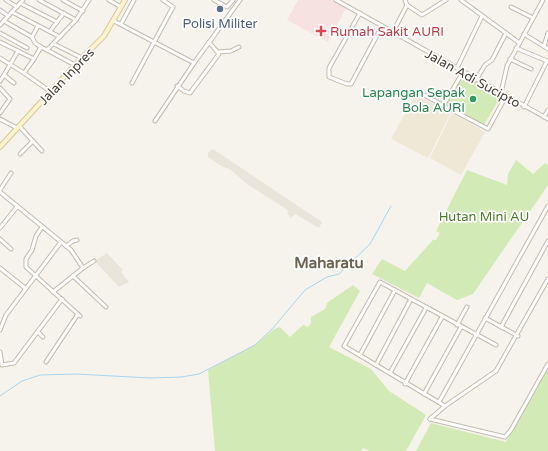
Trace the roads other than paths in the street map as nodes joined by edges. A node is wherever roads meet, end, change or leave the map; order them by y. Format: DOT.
graph roads {
  1 [pos="6,0"];
  2 [pos="39,0"];
  3 [pos="64,0"];
  4 [pos="89,0"];
  5 [pos="109,0"];
  6 [pos="125,0"];
  7 [pos="134,0"];
  8 [pos="163,0"];
  9 [pos="214,0"];
  10 [pos="233,0"];
  11 [pos="240,0"];
  12 [pos="336,0"];
  13 [pos="405,0"];
  14 [pos="446,0"];
  15 [pos="461,0"];
  16 [pos="543,0"];
  17 [pos="22,2"];
  18 [pos="342,2"];
  19 [pos="407,5"];
  20 [pos="17,7"];
  21 [pos="122,7"];
  22 [pos="511,7"];
  23 [pos="0,10"];
  24 [pos="83,11"];
  25 [pos="12,12"];
  26 [pos="64,14"];
  27 [pos="360,14"];
  28 [pos="8,16"];
  29 [pos="482,16"];
  30 [pos="533,18"];
  31 [pos="76,20"];
  32 [pos="114,21"];
  33 [pos="4,22"];
  34 [pos="57,22"];
  35 [pos="121,24"];
  36 [pos="0,25"];
  37 [pos="38,26"];
  38 [pos="382,26"];
  39 [pos="50,31"];
  40 [pos="393,32"];
  41 [pos="0,33"];
  42 [pos="506,33"];
  43 [pos="548,33"];
  44 [pos="524,34"];
  45 [pos="32,37"];
  46 [pos="60,37"];
  47 [pos="0,42"];
  48 [pos="155,42"];
  49 [pos="209,42"];
  50 [pos="518,42"];
  51 [pos="54,44"];
  52 [pos="544,46"];
  53 [pos="41,47"];
  54 [pos="239,47"];
  55 [pos="27,48"];
  56 [pos="516,48"];
  57 [pos="548,49"];
  58 [pos="47,50"];
  59 [pos="18,51"];
  60 [pos="219,52"];
  61 [pos="0,58"];
  62 [pos="82,58"];
  63 [pos="34,59"];
  64 [pos="510,59"];
  65 [pos="548,60"];
  66 [pos="10,63"];
  67 [pos="194,63"];
  68 [pos="75,65"];
  69 [pos="457,68"];
  70 [pos="531,69"];
  71 [pos="462,72"];
  72 [pos="24,73"];
  73 [pos="4,75"];
  74 [pos="476,80"];
  75 [pos="0,81"];
  76 [pos="14,83"];
  77 [pos="132,83"];
  78 [pos="178,86"];
  79 [pos="0,88"];
  80 [pos="50,92"];
  81 [pos="501,93"];
  82 [pos="424,95"];
  83 [pos="506,96"];
  84 [pos="443,106"];
  85 [pos="524,107"];
  86 [pos="548,110"];
  87 [pos="0,113"];
  88 [pos="544,117"];
  89 [pos="0,119"];
  90 [pos="548,120"];
  91 [pos="155,121"];
  92 [pos="18,127"];
  93 [pos="33,141"];
  94 [pos="0,147"];
  95 [pos="42,151"];
  96 [pos="20,154"];
  97 [pos="11,173"];
  98 [pos="0,191"];
  99 [pos="548,206"];
  100 [pos="17,207"];
  101 [pos="42,227"];
  102 [pos="0,228"];
  103 [pos="0,239"];
  104 [pos="77,240"];
  105 [pos="548,241"];
  106 [pos="61,242"];
  107 [pos="66,246"];
  108 [pos="11,249"];
  109 [pos="94,261"];
  110 [pos="0,268"];
  111 [pos="83,268"];
  112 [pos="34,276"];
  113 [pos="73,276"];
  114 [pos="548,279"];
  115 [pos="25,288"];
  116 [pos="395,290"];
  117 [pos="54,292"];
  118 [pos="411,299"];
  119 [pos="62,300"];
  120 [pos="106,307"];
  121 [pos="467,307"];
  122 [pos="426,308"];
  123 [pos="442,317"];
  124 [pos="485,318"];
  125 [pos="2,319"];
  126 [pos="457,325"];
  127 [pos="501,327"];
  128 [pos="461,328"];
  129 [pos="0,330"];
  130 [pos="38,332"];
  131 [pos="475,335"];
  132 [pos="518,336"];
  133 [pos="43,337"];
  134 [pos="496,345"];
  135 [pos="0,352"];
  136 [pos="360,355"];
  137 [pos="46,362"];
  138 [pos="376,364"];
  139 [pos="548,364"];
  140 [pos="390,373"];
  141 [pos="405,384"];
  142 [pos="424,394"];
  143 [pos="439,402"];
  144 [pos="445,406"];
  1 -- 20 [label="street"];
  2 -- 26 [label="street"];
  3 -- 24 [label="street"];
  4 -- 24 [label="street"];
  5 -- 21 [label="street"];
  6 -- 21 [label="main road, Jalan Inpres"];
  7 -- 35 [label="street"];
  8 -- 48 [label="street"];
  9 -- 10 [label="street"];
  11 -- 49 [label="street"];
  12 -- 18 [label="street, Jalan Adi Sucipto"];
  13 -- 19 [label="street"];
  14 -- 19 [label="street"];
  15 -- 29 [label="street"];
  16 -- 30 [label="street"];
  17 -- 20 [label="street"];
  17 -- 34 [label="street"];
  18 -- 27 [label="street, Jalan Adi Sucipto"];
  19 -- 40 [label="street"];
  20 -- 25 [label="street"];
  21 -- 32 [label="main road, Jalan Inpres"];
  22 -- 30 [label="street"];
  23 -- 28 [label="street"];
  24 -- 31 [label="street"];
  25 -- 28 [label="street"];
  25 -- 37 [label="street"];
  26 -- 31 [label="street"];
  26 -- 34 [label="street"];
  27 -- 38 [label="street, Jalan Adi Sucipto"];
  27 -- 38 [label="street"];
  28 -- 33 [label="street"];
  29 -- 42 [label="street"];
  29 -- 69 [label="street"];
  30 -- 44 [label="street"];
  31 -- 46 [label="street"];
  32 -- 35 [label="street"];
  32 -- 62 [label="main road, Jalan Inpres"];
  33 -- 36 [label="street"];
  33 -- 45 [label="street"];
  34 -- 39 [label="street"];
  35 -- 48 [label="street"];
  37 -- 39 [label="street"];
  37 -- 45 [label="street"];
  38 -- 40 [label="street, Jalan Adi Sucipto"];
  39 -- 46 [label="street"];
  40 -- 69 [label="street, Jalan Adi Sucipto"];
  41 -- 55 [label="street"];
  42 -- 50 [label="street"];
  42 -- 74 [label="street"];
  43 -- 52 [label="street"];
  44 -- 50 [label="street"];
  44 -- 52 [label="street"];
  45 -- 53 [label="street"];
  46 -- 51 [label="street"];
  47 -- 59 [label="street"];
  48 -- 67 [label="street"];
  48 -- 77 [label="street"];
  49 -- 60 [label="street"];
  49 -- 67 [label="street"];
  50 -- 56 [label="street"];
  51 -- 58 [label="street"];
  51 -- 62 [label="street"];
  52 -- 57 [label="street"];
  53 -- 58 [label="street"];
  53 -- 63 [label="street"];
  54 -- 60 [label="street"];
  56 -- 64 [label="street"];
  56 -- 65 [label="street"];
  58 -- 68 [label="street"];
  59 -- 63 [label="street"];
  59 -- 66 [label="street"];
  60 -- 78 [label="street"];
  61 -- 66 [label="street"];
  62 -- 68 [label="main road, Jalan Inpres"];
  63 -- 72 [label="street"];
  64 -- 70 [label="street"];
  64 -- 81 [label="street"];
  65 -- 85 [label="street"];
  66 -- 72 [label="street"];
  66 -- 73 [label="street"];
  67 -- 78 [label="street"];
  68 -- 80 [label="main road, Jalan Inpres"];
  69 -- 71 [label="street, Jalan Adi Sucipto"];
  71 -- 74 [label="street, Jalan Adi Sucipto"];
  71 -- 84 [label="street"];
  72 -- 80 [label="street"];
  73 -- 75 [label="street"];
  73 -- 76 [label="street"];
  74 -- 81 [label="street, Jalan Adi Sucipto"];
  78 -- 91 [label="street"];
  79 -- 87 [label="street"];
  80 -- 92 [label="main road, Jalan Inpres"];
  81 -- 83 [label="street, Jalan Adi Sucipto"];
  82 -- 84 [label="street"];
  83 -- 84 [label="street"];
  83 -- 85 [label="street, Jalan Adi Sucipto"];
  85 -- 88 [label="street, Jalan Adi Sucipto"];
  86 -- 88 [label="street"];
  88 -- 90 [label="street, Jalan Adi Sucipto"];
  89 -- 92 [label="street"];
  92 -- 93 [label="street"];
  92 -- 94 [label="main road, Jalan Inpres"];
  93 -- 95 [label="street"];
  93 -- 96 [label="street"];
  97 -- 98 [label="street"];
  98 -- 100 [label="street"];
  99 -- 124 [label="street"];
  100 -- 101 [label="street"];
  100 -- 102 [label="street"];
  101 -- 106 [label="street"];
  101 -- 112 [label="street"];
  103 -- 108 [label="street"];
  104 -- 107 [label="street"];
  105 -- 127 [label="street"];
  106 -- 107 [label="street"];
  106 -- 112 [label="street"];
  107 -- 111 [label="street"];
  109 -- 111 [label="street"];
  110 -- 115 [label="street"];
  111 -- 113 [label="street"];
  112 -- 115 [label="street"];
  112 -- 117 [label="street"];
  113 -- 117 [label="street"];
  113 -- 120 [label="street"];
  114 -- 132 [label="street"];
  115 -- 125 [label="street"];
  116 -- 118 [label="street"];
  116 -- 136 [label="street"];
  116 -- 136 [label="street"];
  117 -- 119 [label="street"];
  118 -- 122 [label="street"];
  118 -- 138 [label="street"];
  119 -- 130 [label="street"];
  119 -- 137 [label="street"];
  121 -- 126 [label="street"];
  122 -- 123 [label="street"];
  122 -- 140 [label="street"];
  123 -- 126 [label="street"];
  123 -- 141 [label="street"];
  124 -- 127 [label="street"];
  124 -- 131 [label="street"];
  125 -- 129 [label="street"];
  126 -- 128 [label="street"];
  127 -- 132 [label="street"];
  128 -- 131 [label="street"];
  128 -- 142 [label="street"];
  130 -- 133 [label="street"];
  130 -- 135 [label="street"];
  131 -- 134 [label="street"];
  131 -- 143 [label="street"];
  132 -- 144 [label="street"];
  136 -- 138 [label="street"];
  138 -- 140 [label="street"];
  139 -- 144 [label="street"];
  140 -- 141 [label="street"];
  141 -- 142 [label="street"];
  142 -- 143 [label="street"];
  143 -- 144 [label="street"];
}
